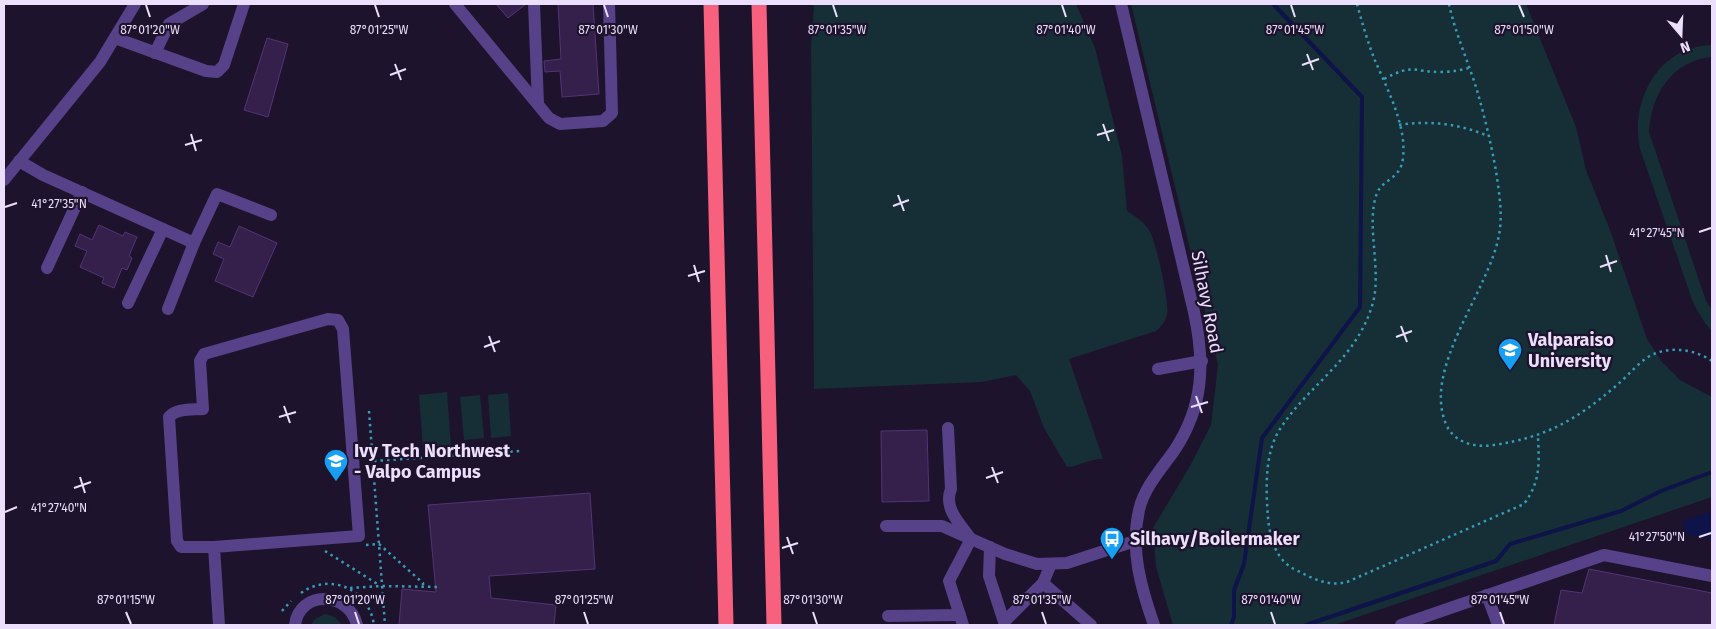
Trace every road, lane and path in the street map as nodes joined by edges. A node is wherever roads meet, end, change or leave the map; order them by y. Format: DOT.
graph roads {
  1 [pos="135,4"];
  2 [pos="204,4"];
  3 [pos="240,4"];
  4 [pos="455,4"];
  5 [pos="534,4"];
  6 [pos="609,4"];
  7 [pos="711,4"];
  8 [pos="759,4"];
  9 [pos="766,4"];
  10 [pos="1121,4"];
  11 [pos="1357,4"];
  12 [pos="1450,4"];
  13 [pos="760,36"];
  14 [pos="115,38"];
  15 [pos="155,53"];
  16 [pos="1469,68"];
  17 [pos="1384,79"];
  18 [pos="538,104"];
  19 [pos="1399,125"];
  20 [pos="1488,136"];
  21 [pos="19,161"];
  22 [pos="4,180"];
  23 [pos="82,192"];
  24 [pos="271,216"];
  25 [pos="163,229"];
  26 [pos="194,243"];
  27 [pos="47,268"];
  28 [pos="128,303"];
  29 [pos="168,309"];
  30 [pos="1712,360"];
  31 [pos="1202,361"];
  32 [pos="1158,369"];
  33 [pos="369,411"];
  34 [pos="948,428"];
  35 [pos="1538,436"];
  36 [pos="520,451"];
  37 [pos="373,461"];
  38 [pos="886,526"];
  39 [pos="970,539"];
  40 [pos="1135,541"];
  41 [pos="379,544"];
  42 [pos="990,547"];
  43 [pos="214,548"];
  44 [pos="322,549"];
  45 [pos="1051,564"];
  46 [pos="1712,576"];
  47 [pos="1043,583"];
  48 [pos="381,586"];
  49 [pos="423,587"];
  50 [pos="439,587"];
  51 [pos="349,588"];
  52 [pos="1487,595"];
  53 [pos="888,616"];
  54 [pos="962,620"];
  55 [pos="1004,624"];
  56 [pos="219,625"];
  57 [pos="295,625"];
  58 [pos="358,625"];
  59 [pos="385,625"];
  60 [pos="726,625"];
  61 [pos="774,625"];
  62 [pos="1091,625"];
  63 [pos="1154,625"];
  64 [pos="1401,625"];
  65 [pos="1498,625"];
  1 -- 14 [label="street"];
  2 -- 15 [label="street"];
  3 -- 15 [label="street"];
  4 -- 18 [label="street"];
  5 -- 18 [label="street"];
  6 -- 18 [label="street"];
  7 -- 60 [label="highway"];
  8 -- 13 [label="highway"];
  9 -- 13 [label="highway"];
  10 -- 31 [label="street, Silhavy Road"];
  11 -- 17 [label="path"];
  12 -- 16 [label="path"];
  13 -- 61 [label="highway"];
  14 -- 15 [label="street"];
  14 -- 21 [label="street"];
  16 -- 17 [label="path"];
  16 -- 20 [label="path"];
  17 -- 19 [label="path"];
  19 -- 20 [label="path"];
  19 -- 35 [label="path"];
  20 -- 35 [label="path"];
  21 -- 22 [label="street"];
  21 -- 23 [label="street"];
  23 -- 25 [label="street"];
  23 -- 27 [label="street"];
  24 -- 26 [label="street"];
  25 -- 26 [label="street"];
  25 -- 28 [label="street"];
  26 -- 29 [label="street"];
  30 -- 35 [label="path"];
  31 -- 32 [label="street"];
  31 -- 40 [label="street, Silhavy Road"];
  33 -- 37 [label="path"];
  34 -- 39 [label="street"];
  36 -- 37 [label="path"];
  37 -- 41 [label="path"];
  38 -- 39 [label="street"];
  39 -- 42 [label="street"];
  39 -- 54 [label="street"];
  40 -- 45 [label="street"];
  40 -- 63 [label="street, Silhavy Road"];
  41 -- 48 [label="path"];
  41 -- 49 [label="path"];
  42 -- 45 [label="street"];
  42 -- 55 [label="street"];
  43 -- 43 [label="street"];
  43 -- 56 [label="street"];
  44 -- 48 [label="path"];
  45 -- 47 [label="street"];
  46 -- 52 [label="street"];
  47 -- 55 [label="street"];
  47 -- 62 [label="street"];
  48 -- 49 [label="path"];
  48 -- 51 [label="path"];
  48 -- 59 [label="path"];
  49 -- 50 [label="path"];
  52 -- 64 [label="street"];
  52 -- 65 [label="street"];
  53 -- 54 [label="street"];
  57 -- 58 [label="street"];
}
